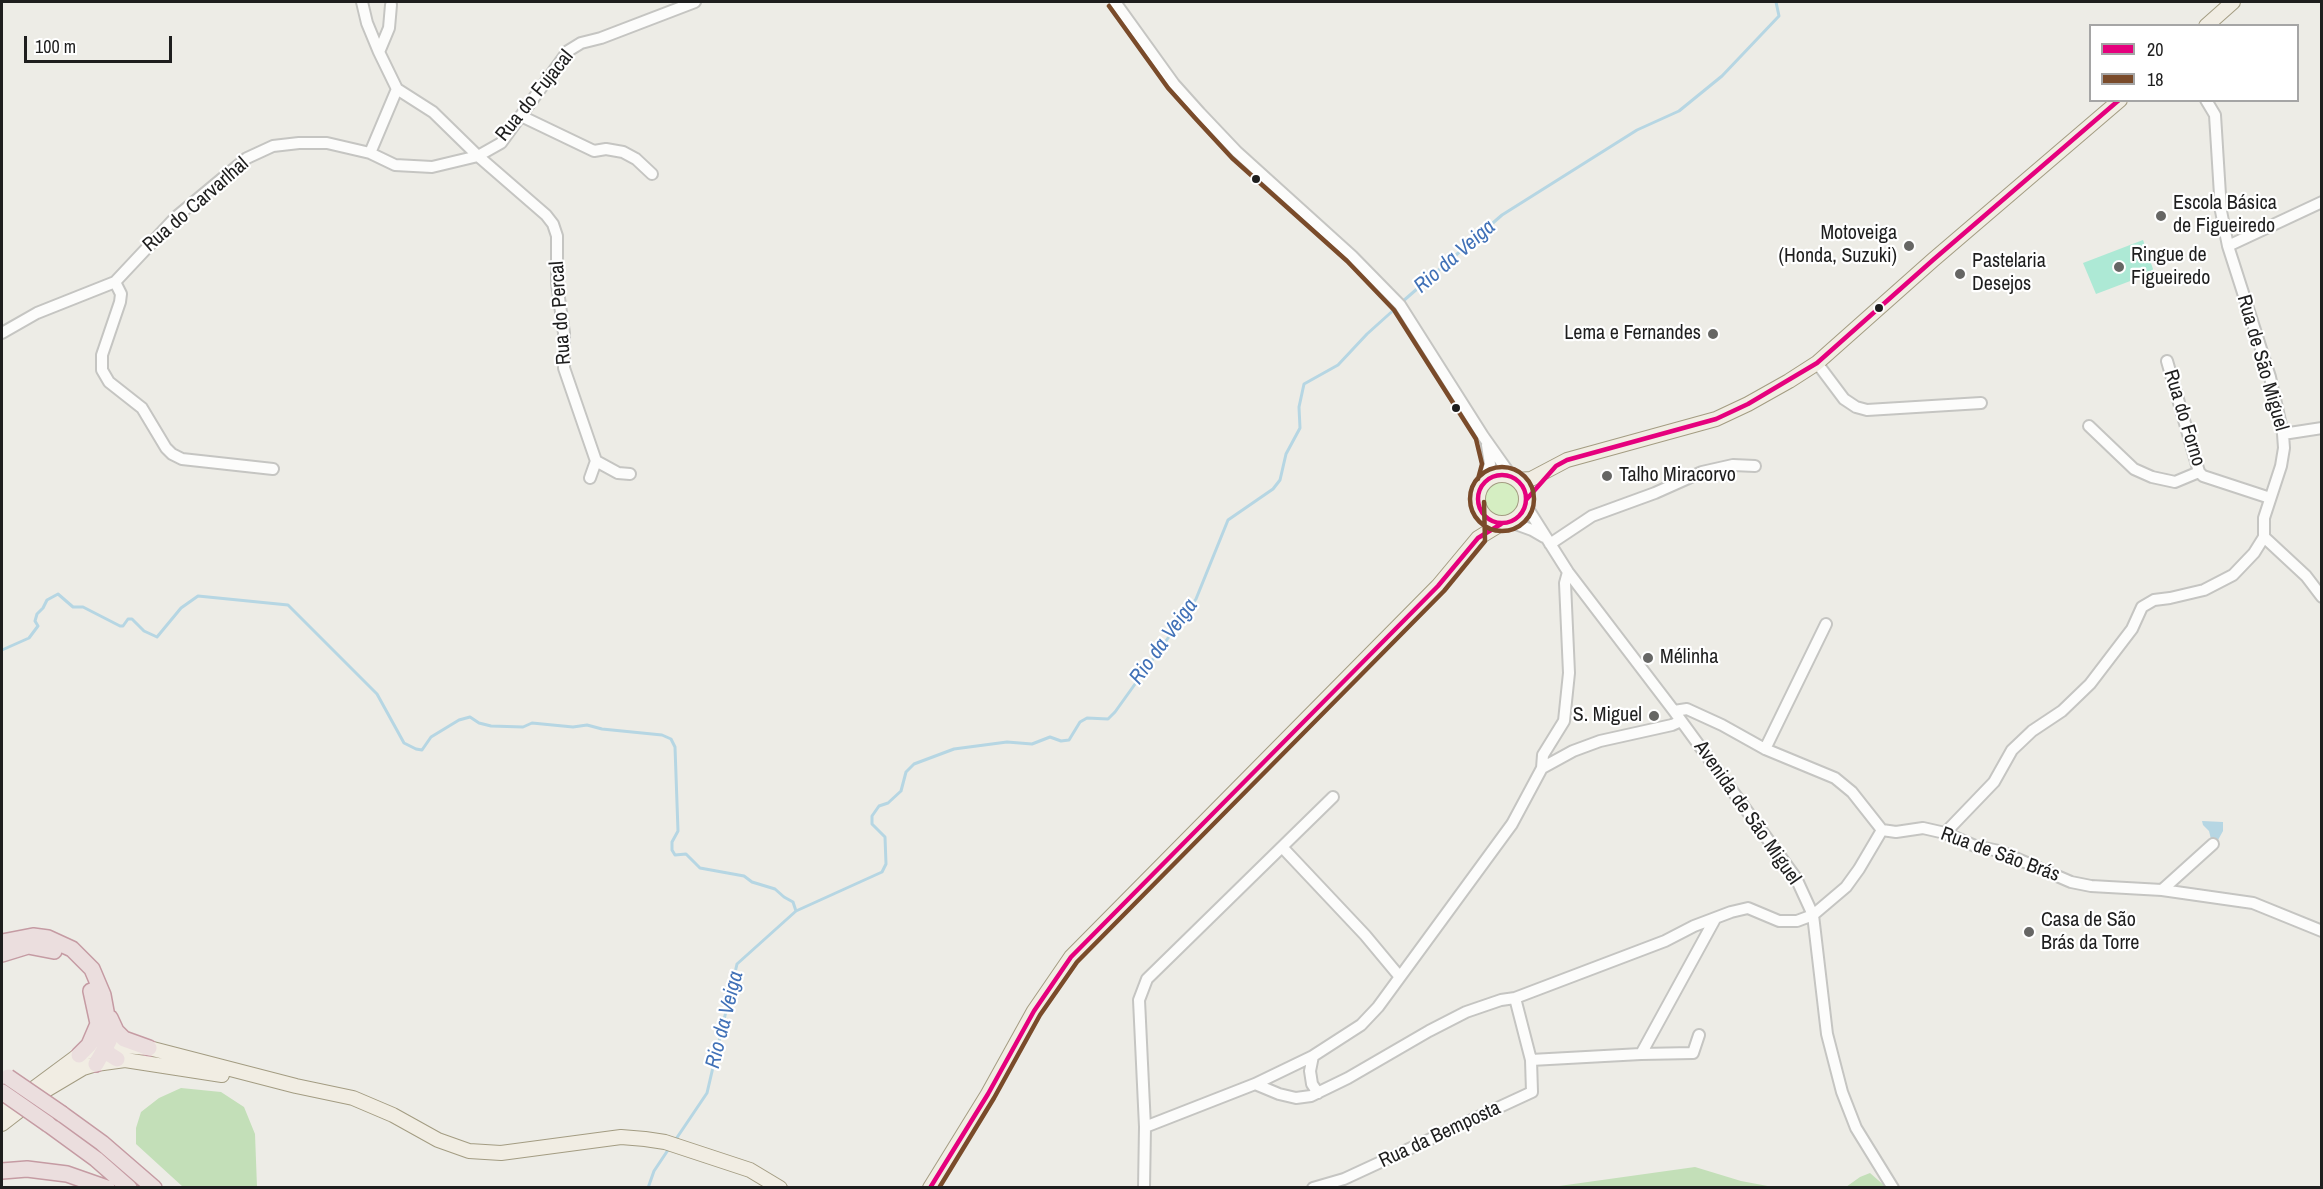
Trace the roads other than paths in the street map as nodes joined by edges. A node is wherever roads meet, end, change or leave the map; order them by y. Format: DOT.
graph roads {
  1 [pos="363,2"];
  2 [pos="695,2"];
  3 [pos="1114,2"];
  4 [pos="2233,2"];
  5 [pos="391,5"];
  6 [pos="2208,24"];
  7 [pos="379,52"];
  8 [pos="397,89"];
  9 [pos="2118,102"];
  10 [pos="2207,102"];
  11 [pos="520,116"];
  12 [pos="370,153"];
  13 [pos="478,156"];
  14 [pos="652,174"];
  15 [pos="2322,202"];
  16 [pos="2228,246"];
  17 [pos="115,282"];
  18 [pos="2,333"];
  19 [pos="2167,362"];
  20 [pos="1817,363"];
  21 [pos="1981,403"];
  22 [pos="2089,426"];
  23 [pos="2322,428"];
  24 [pos="2283,434"];
  25 [pos="1483,436"];
  26 [pos="596,461"];
  27 [pos="1556,466"];
  28 [pos="1755,466"];
  29 [pos="273,469"];
  30 [pos="2199,472"];
  31 [pos="630,474"];
  32 [pos="590,478"];
  33 [pos="1514,479"];
  34 [pos="1485,481"];
  35 [pos="2270,498"];
  36 [pos="1478,502"];
  37 [pos="1526,502"];
  38 [pos="1506,523"];
  39 [pos="2264,537"];
  40 [pos="1478,538"];
  41 [pos="1548,541"];
  42 [pos="1568,572"];
  43 [pos="2322,597"];
  44 [pos="1826,624"];
  45 [pos="1674,711"];
  46 [pos="1681,721"];
  47 [pos="1765,749"];
  48 [pos="1542,768"];
  49 [pos="1333,797"];
  50 [pos="1882,830"];
  51 [pos="1945,833"];
  52 [pos="2213,844"];
  53 [pos="1282,847"];
  54 [pos="2162,890"];
  55 [pos="1813,915"];
  56 [pos="1715,919"];
  57 [pos="2322,931"];
  58 [pos="2,942"];
  59 [pos="2,954"];
  60 [pos="1400,977"];
  61 [pos="1515,998"];
  62 [pos="103,1020"];
  63 [pos="1699,1035"];
  64 [pos="105,1048"];
  65 [pos="149,1048"];
  66 [pos="79,1054"];
  67 [pos="1641,1054"];
  68 [pos="1313,1056"];
  69 [pos="117,1059"];
  70 [pos="1531,1060"];
  71 [pos="96,1064"];
  72 [pos="4,1074"];
  73 [pos="1255,1084"];
  74 [pos="296,1086"];
  75 [pos="2,1092"];
  76 [pos="1318,1093"];
  77 [pos="2,1112"];
  78 [pos="2,1124"];
  79 [pos="1145,1128"];
  80 [pos="2,1172"];
  81 [pos="776,1185"];
  82 [pos="107,1188"];
  83 [pos="129,1188"];
  84 [pos="154,1188"];
  85 [pos="930,1188"];
  86 [pos="1144,1188"];
  87 [pos="1313,1188"];
  88 [pos="1893,1188"];
  1 -- 7 [label="street"];
  2 -- 11 [label="street, Rua do Fujacal"];
  3 -- 25 [label="street"];
  4 -- 6 [label="main road"];
  5 -- 7 [label="street"];
  7 -- 8 [label="street"];
  8 -- 12 [label="street"];
  8 -- 13 [label="street, Rua do Percal"];
  9 -- 20 [label="main road"];
  10 -- 16 [label="street, Rua de São Miguel"];
  11 -- 13 [label="street, Rua do Fujacal"];
  11 -- 14 [label="street"];
  12 -- 13 [label="street, Rua do Carvarlhal"];
  12 -- 17 [label="street, Rua do Carvarlhal"];
  13 -- 26 [label="street, Rua do Percal"];
  15 -- 16 [label="street"];
  16 -- 24 [label="street, Rua de São Miguel"];
  17 -- 18 [label="street, Rua do Carvarlhal"];
  17 -- 29 [label="street"];
  19 -- 30 [label="street, Rua do Forno"];
  20 -- 21 [label="street"];
  20 -- 27 [label="main road"];
  22 -- 30 [label="street"];
  23 -- 24 [label="street"];
  24 -- 35 [label="street, Rua de São Miguel"];
  25 -- 33 [label="street"];
  25 -- 34 [label="street"];
  26 -- 31 [label="street"];
  26 -- 32 [label="street"];
  27 -- 33 [label="main road"];
  27 -- 37 [label="main road"];
  28 -- 41 [label="street"];
  30 -- 35 [label="street, Rua do Forno"];
  33 -- 34 [label="main road"];
  33 -- 37 [label="main road"];
  34 -- 36 [label="main road"];
  35 -- 39 [label="street, Rua de São Miguel"];
  36 -- 38 [label="main road"];
  36 -- 40 [label="main road"];
  37 -- 38 [label="main road"];
  37 -- 41 [label="street, Avenida de São Miguel"];
  38 -- 40 [label="main road"];
  38 -- 41 [label="street"];
  39 -- 43 [label="street"];
  39 -- 51 [label="street, Rua de São Miguel"];
  40 -- 85 [label="main road"];
  41 -- 42 [label="street, Avenida de São Miguel"];
  42 -- 45 [label="street, Avenida de São Miguel"];
  42 -- 48 [label="street"];
  44 -- 47 [label="street"];
  45 -- 46 [label="street, Avenida de São Miguel"];
  45 -- 47 [label="street"];
  46 -- 48 [label="street"];
  46 -- 55 [label="street, Avenida de São Miguel"];
  47 -- 50 [label="street"];
  48 -- 60 [label="street"];
  49 -- 53 [label="street"];
  50 -- 51 [label="street, Rua de São Brás"];
  50 -- 55 [label="street"];
  51 -- 54 [label="street, Rua de São Brás"];
  52 -- 54 [label="street"];
  53 -- 60 [label="street"];
  53 -- 79 [label="street"];
  54 -- 57 [label="street, Rua de São Brás"];
  55 -- 56 [label="street"];
  55 -- 88 [label="street, Avenida de São Miguel"];
  56 -- 61 [label="street"];
  56 -- 67 [label="street"];
  58 -- 62 [label="highway"];
  59 -- 62 [label="highway"];
  60 -- 68 [label="street"];
  61 -- 70 [label="street"];
  61 -- 76 [label="street"];
  62 -- 64 [label="highway"];
  62 -- 65 [label="highway"];
  62 -- 66 [label="highway"];
  63 -- 67 [label="street"];
  64 -- 65 [label="main road"];
  64 -- 66 [label="main road"];
  64 -- 69 [label="highway"];
  64 -- 71 [label="highway"];
  65 -- 74 [label="main road"];
  66 -- 77 [label="main road"];
  67 -- 70 [label="street"];
  68 -- 73 [label="street"];
  68 -- 76 [label="street"];
  69 -- 71 [label="main road"];
  69 -- 74 [label="main road"];
  70 -- 87 [label="street, Rua da Bemposta"];
  71 -- 78 [label="main road"];
  72 -- 84 [label="highway, bridge"];
  73 -- 76 [label="street"];
  73 -- 79 [label="street"];
  74 -- 81 [label="main road"];
  75 -- 83 [label="highway, bridge"];
  79 -- 86 [label="street"];
  80 -- 82 [label="highway"];
}
